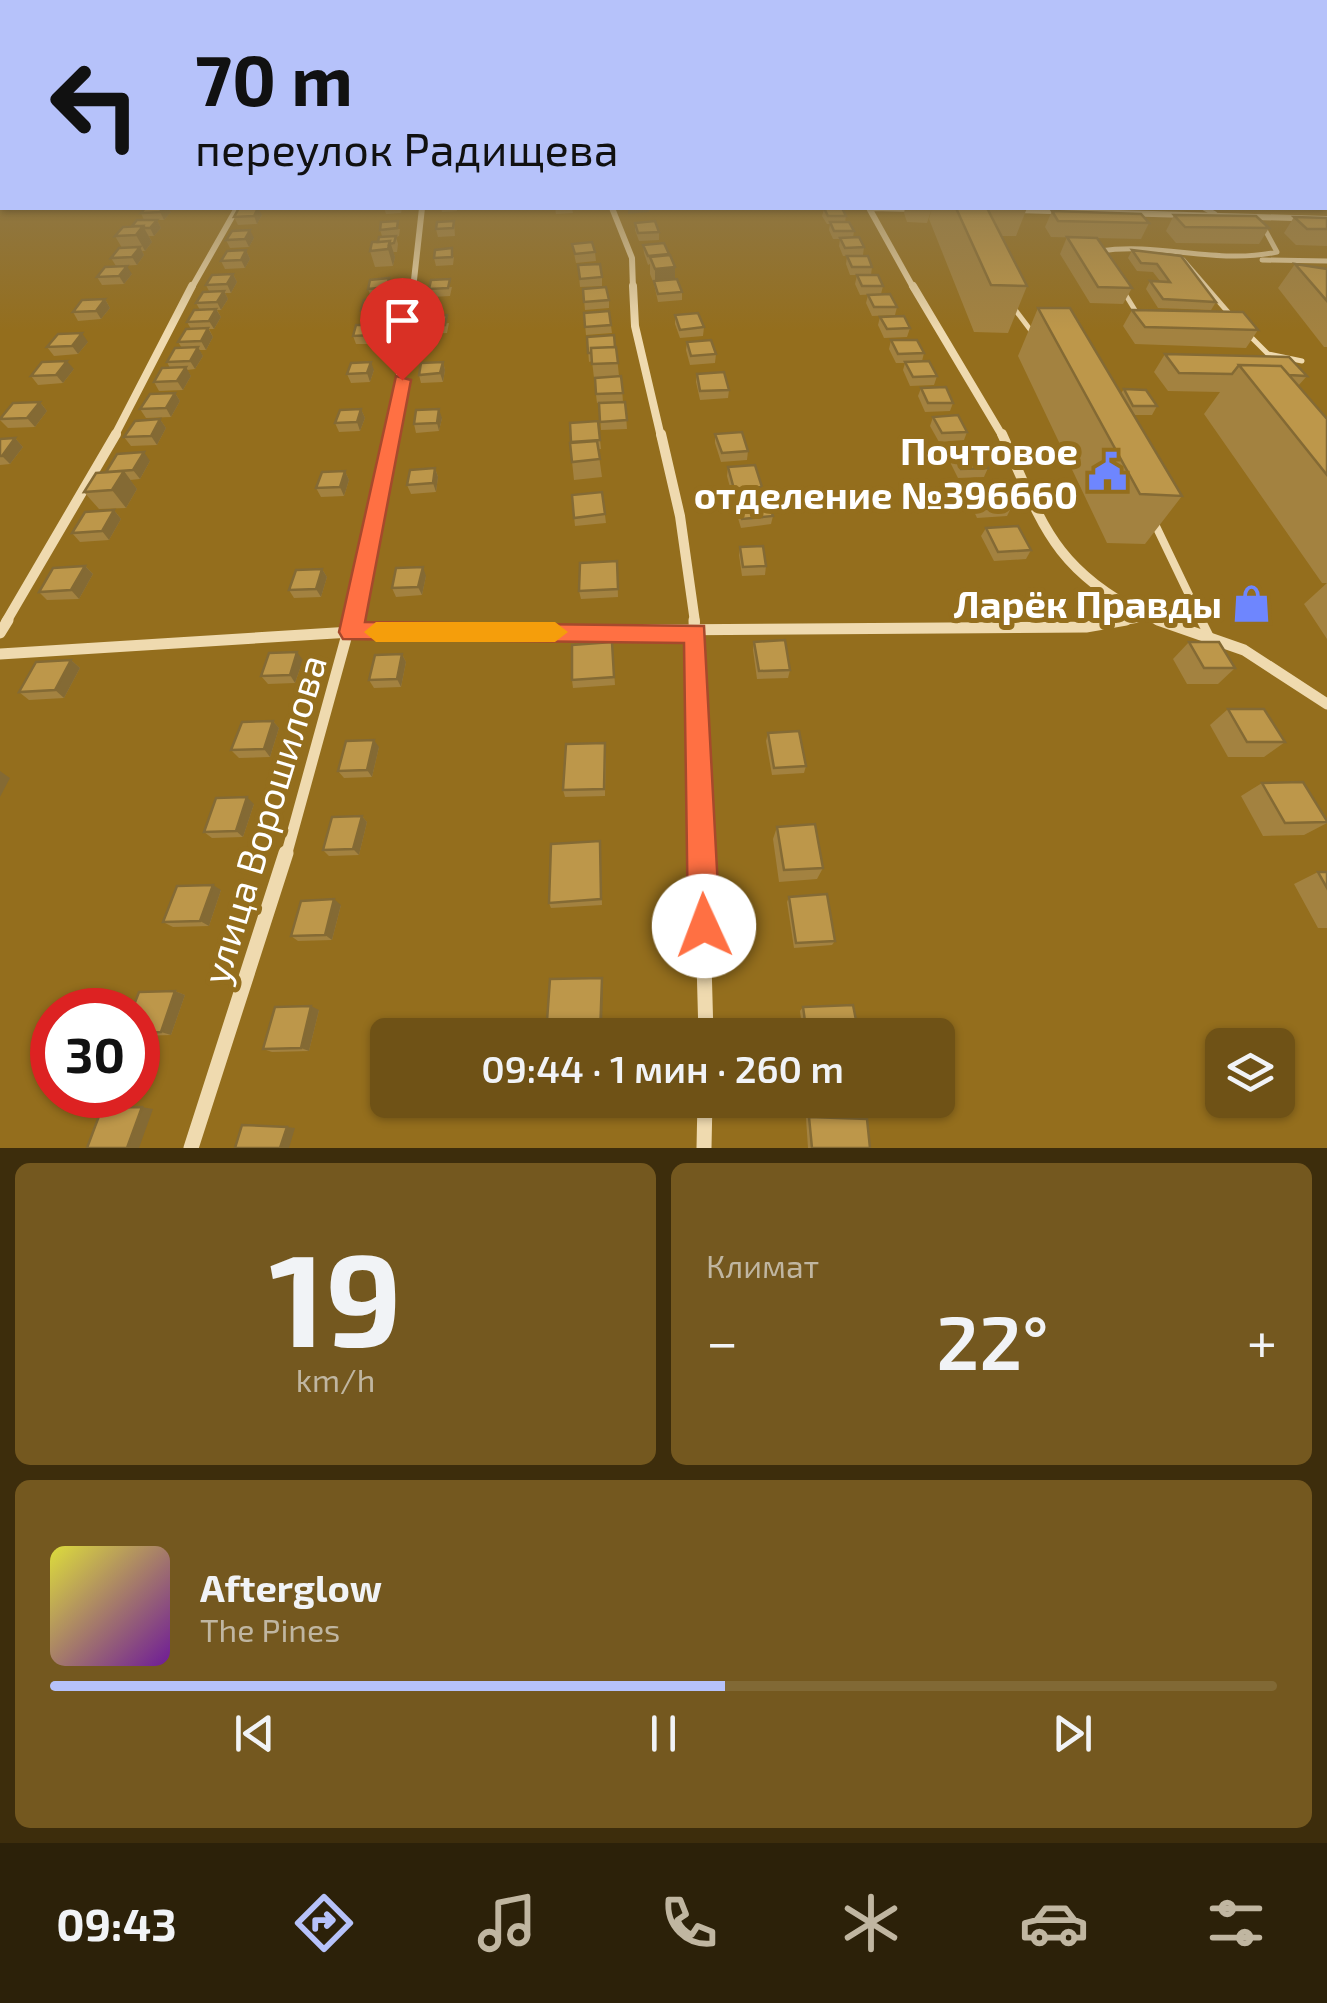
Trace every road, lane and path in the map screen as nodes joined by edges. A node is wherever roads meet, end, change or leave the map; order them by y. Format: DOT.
graph roads {
  1 [pos="228,224"];
  2 [pos="420,224"];
  3 [pos="618,224"];
  4 [pos="879,224"];
  5 [pos="1262,224"];
  6 [pos="1174,252"];
  7 [pos="1102,256"];
  8 [pos="1252,260"];
  9 [pos="1327,262"];
  10 [pos="1114,278"];
  11 [pos="1007,295"];
  12 [pos="1148,321"];
  13 [pos="1220,324"];
  14 [pos="1238,325"];
  15 [pos="1044,342"];
  16 [pos="1302,361"];
  17 [pos="1149,512"];
  18 [pos="1147,616"];
  19 [pos="351,632"];
  20 [pos="696,633"];
  21 [pos="0,634"];
  22 [pos="1209,636"];
  23 [pos="0,654"];
  24 [pos="1327,704"];
  25 [pos="706,1018"];
  26 [pos="705,1118"];
  27 [pos="191,1148"];
  28 [pos="704,1148"];
  1 -- 21 [label="street"];
  2 -- 19 [label="street, улица Ворошилова"];
  3 -- 20 [label="street"];
  4 -- 18 [label="street"];
  5 -- 8 [label="lane"];
  6 -- 7 [label="lane"];
  6 -- 8 [label="lane"];
  6 -- 14 [label="lane"];
  8 -- 9 [label="lane"];
  10 -- 12 [label="lane"];
  11 -- 15 [label="lane"];
  13 -- 14 [label="lane"];
  14 -- 16 [label="lane"];
  17 -- 22 [label="lane"];
  18 -- 20 [label="street"];
  18 -- 22 [label="street"];
  19 -- 20 [label="street"];
  19 -- 23 [label="street"];
  19 -- 27 [label="street, улица Ворошилова"];
  20 -- 25 [label="street"];
  22 -- 24 [label="street"];
  26 -- 28 [label="street"];
}
